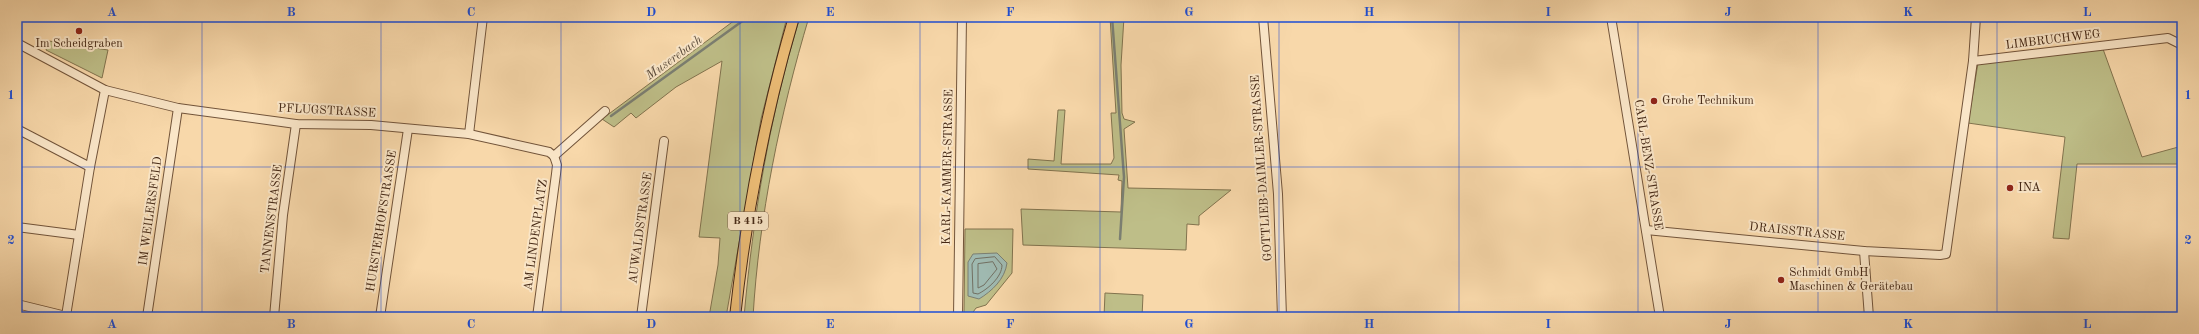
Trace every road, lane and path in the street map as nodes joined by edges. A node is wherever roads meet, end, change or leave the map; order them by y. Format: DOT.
graph roads {
  1 [pos="483,17"];
  2 [pos="794,17"];
  3 [pos="962,17"];
  4 [pos="1263,17"];
  5 [pos="1611,17"];
  6 [pos="1976,17"];
  7 [pos="17,43"];
  8 [pos="2182,45"];
  9 [pos="1973,61"];
  10 [pos="105,90"];
  11 [pos="178,108"];
  12 [pos="605,111"];
  13 [pos="296,124"];
  14 [pos="17,129"];
  15 [pos="408,129"];
  16 [pos="468,134"];
  17 [pos="664,141"];
  18 [pos="554,156"];
  19 [pos="90,167"];
  20 [pos="17,227"];
  21 [pos="1646,230"];
  22 [pos="79,236"];
  23 [pos="1864,251"];
  24 [pos="17,304"];
  25 [pos="68,317"];
  26 [pos="147,317"];
  27 [pos="274,317"];
  28 [pos="380,317"];
  29 [pos="537,317"];
  30 [pos="641,317"];
  31 [pos="735,317"];
  32 [pos="958,317"];
  33 [pos="1282,317"];
  34 [pos="1660,317"];
  35 [pos="1869,317"];
  1 -- 16 [label="street"];
  2 -- 31 [label="main road, B 415"];
  3 -- 32 [label="street, KARL-KAMMER-STRASSE"];
  4 -- 33 [label="street, GOTTLIEB-DAIMLER-STRASSE"];
  5 -- 21 [label="street, CARL-BENZ-STRASSE"];
  6 -- 9 [label="street"];
  7 -- 10 [label="street, PFLUGSTRASSE"];
  8 -- 9 [label="street, LIMBRUCHWEG"];
  9 -- 23 [label="street, DRAISSTRASSE"];
  10 -- 11 [label="street, PFLUGSTRASSE"];
  10 -- 19 [label="street"];
  11 -- 13 [label="street, PFLUGSTRASSE"];
  11 -- 26 [label="street, IM WEILERSFELD"];
  12 -- 18 [label="street"];
  13 -- 15 [label="street, PFLUGSTRASSE"];
  13 -- 27 [label="street, TANNENSTRASSE"];
  14 -- 19 [label="street"];
  15 -- 16 [label="street, PFLUGSTRASSE"];
  15 -- 28 [label="street, HURSTERHOFSTRASSE"];
  16 -- 18 [label="street, PFLUGSTRASSE"];
  17 -- 30 [label="street, AUWALDSTRASSE"];
  18 -- 29 [label="street, AM LINDENPLATZ"];
  19 -- 22 [label="street"];
  20 -- 22 [label="street"];
  21 -- 23 [label="street, DRAISSTRASSE"];
  21 -- 34 [label="street, CARL-BENZ-STRASSE"];
  22 -- 25 [label="street"];
  23 -- 35 [label="street"];
  24 -- 25 [label="street"];
}
